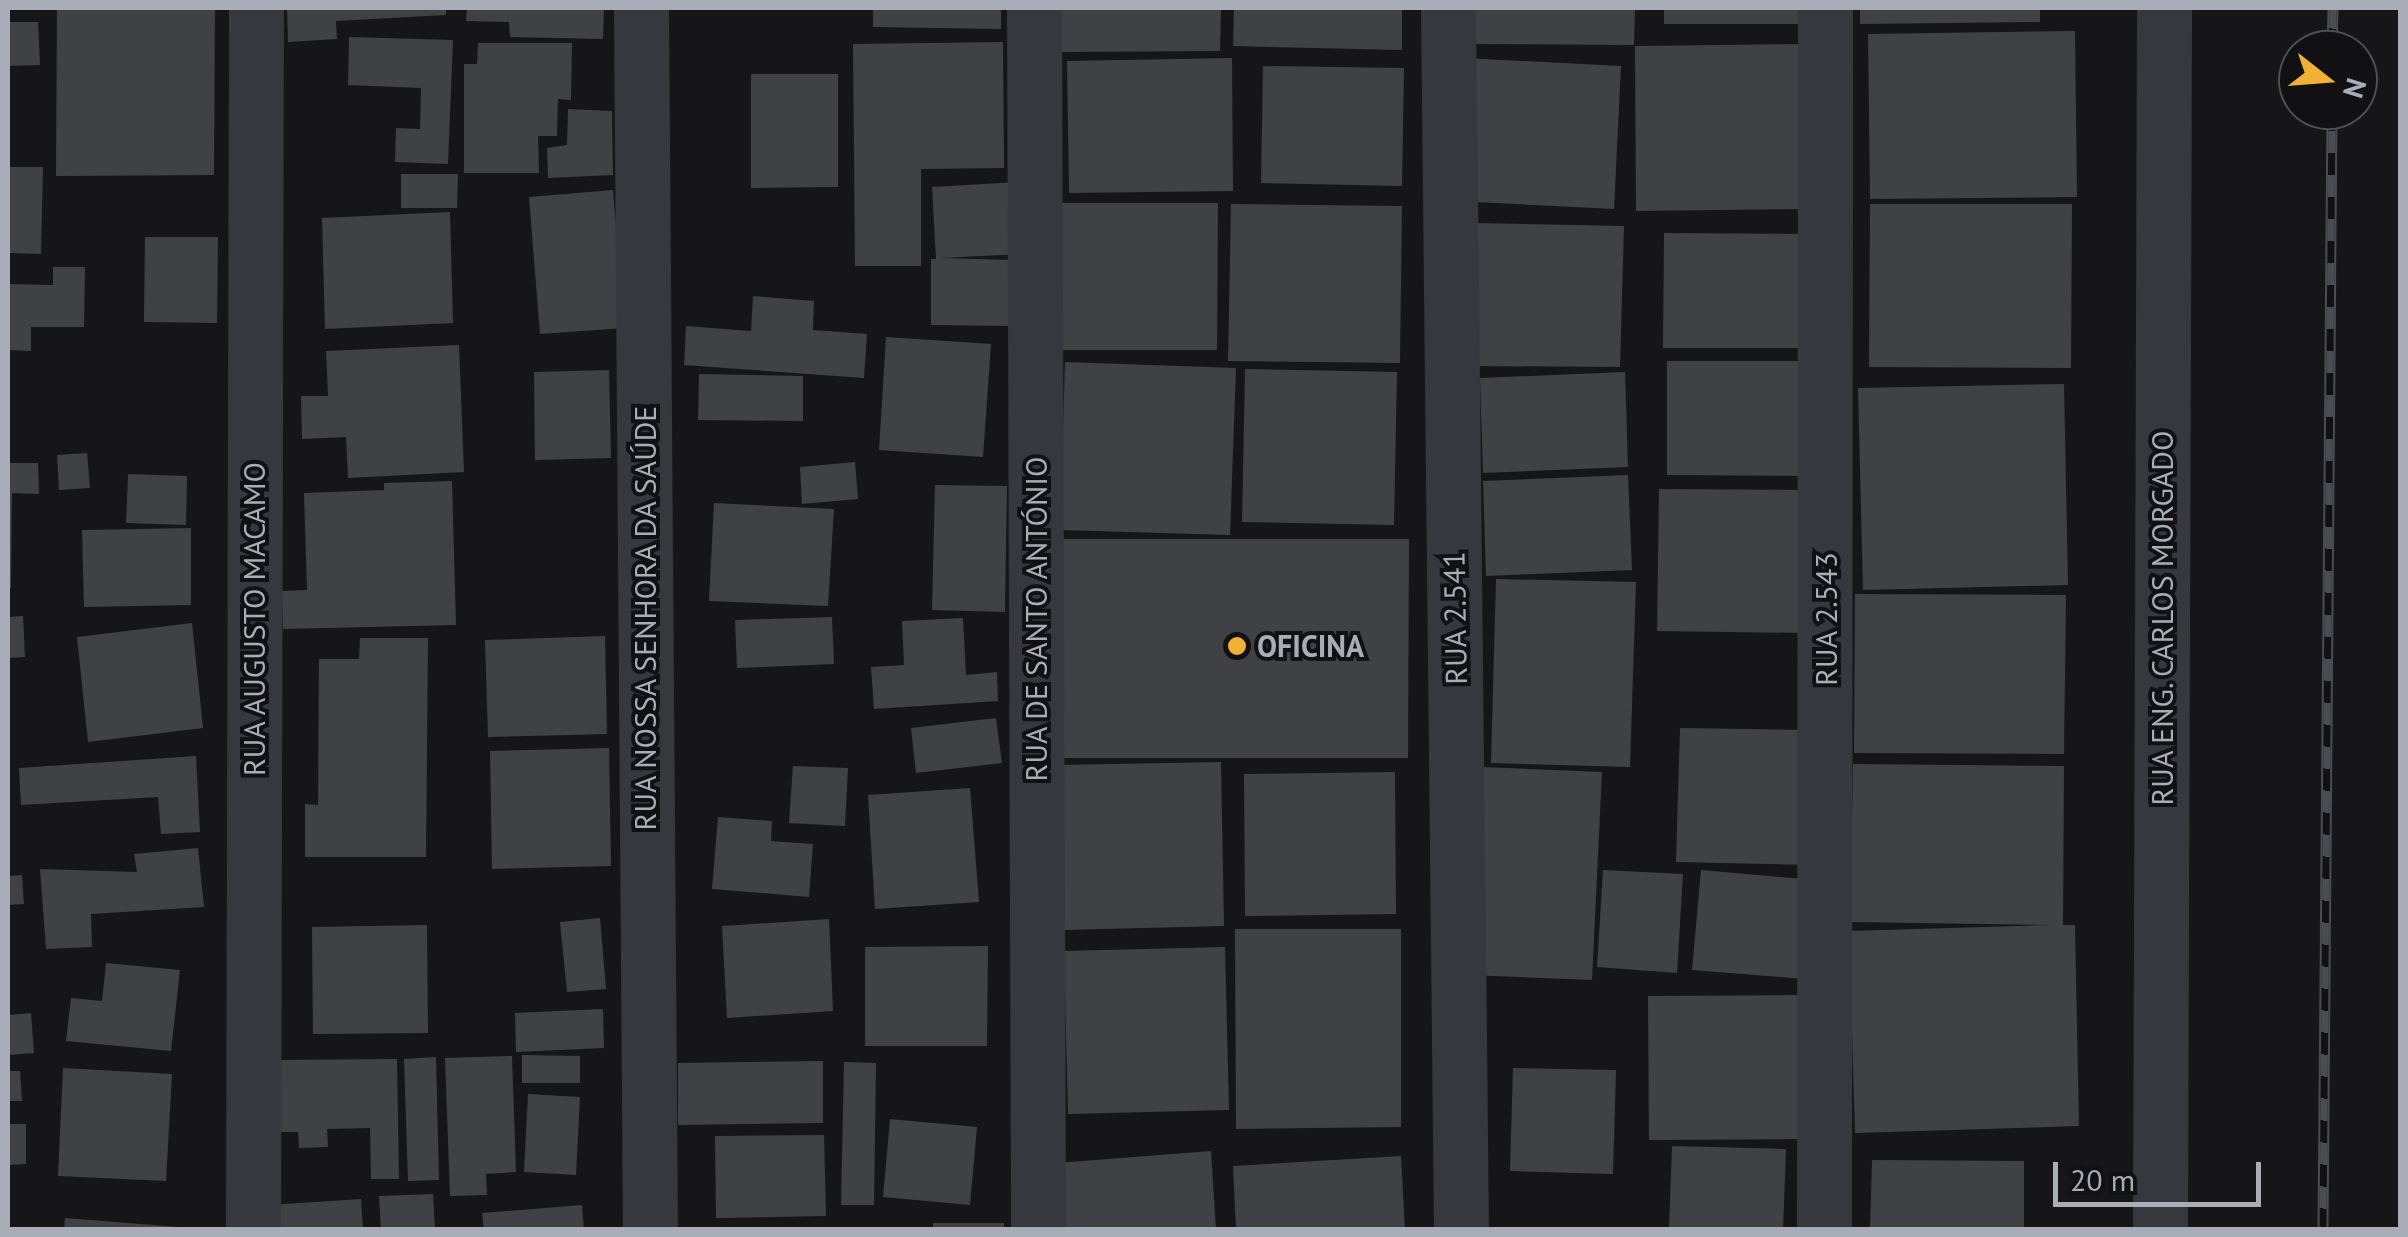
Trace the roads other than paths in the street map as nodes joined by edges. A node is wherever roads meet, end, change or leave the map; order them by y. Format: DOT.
graph roads {
  1 [pos="256,8"];
  2 [pos="641,8"];
  3 [pos="1034,8"];
  4 [pos="1448,8"];
  5 [pos="1825,8"];
  6 [pos="2164,8"];
  7 [pos="253,1230"];
  8 [pos="650,1230"];
  9 [pos="1038,1230"];
  10 [pos="1461,1230"];
  11 [pos="1824,1230"];
  12 [pos="2160,1230"];
  1 -- 7 [label="street, RUA AUGUSTO MACAMO"];
  2 -- 8 [label="street, RUA NOSSA SENHORA DA SAÚDE"];
  3 -- 9 [label="street, RUA DE SANTO ANTÓNIO"];
  4 -- 10 [label="street, RUA 2.541"];
  5 -- 11 [label="street, RUA 2.543"];
  6 -- 12 [label="street, RUA ENG. CARLOS MORGADO"];
}
